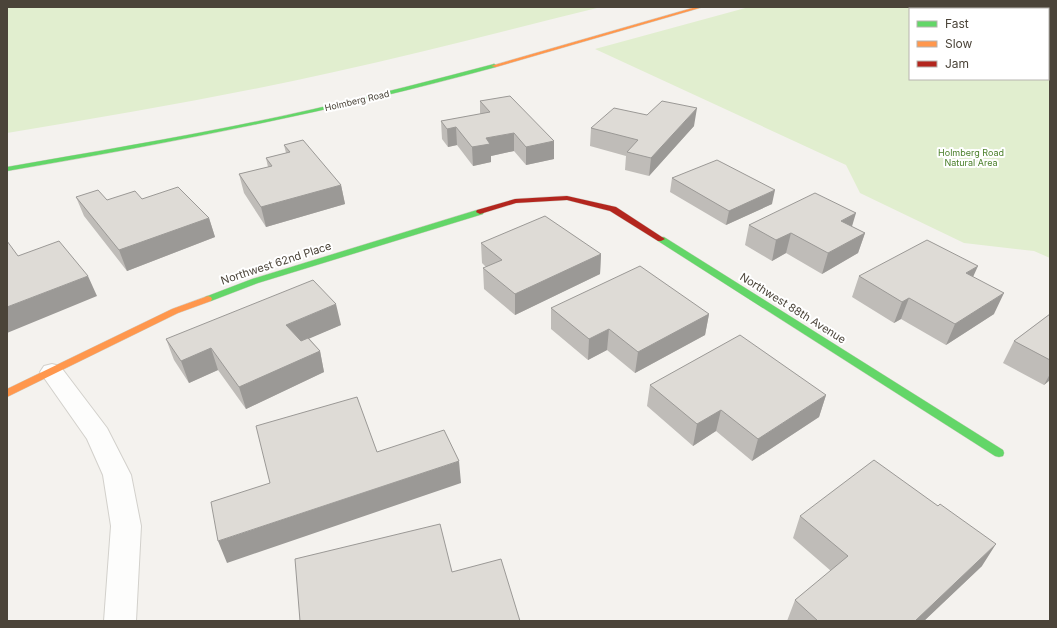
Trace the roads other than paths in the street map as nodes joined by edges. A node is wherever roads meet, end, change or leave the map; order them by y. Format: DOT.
graph roads {
  1 [pos="701,7"];
  2 [pos="7,169"];
  3 [pos="567,198"];
  4 [pos="52,372"];
  5 [pos="7,393"];
  6 [pos="999,453"];
  7 [pos="120,621"];
  1 -- 2 [label="street, Holmberg Road"];
  3 -- 4 [label="street, Northwest 62nd Place"];
  3 -- 6 [label="street, Northwest 88th Avenue"];
  4 -- 5 [label="street, Northwest 62nd Place"];
  4 -- 7 [label="street"];
}
